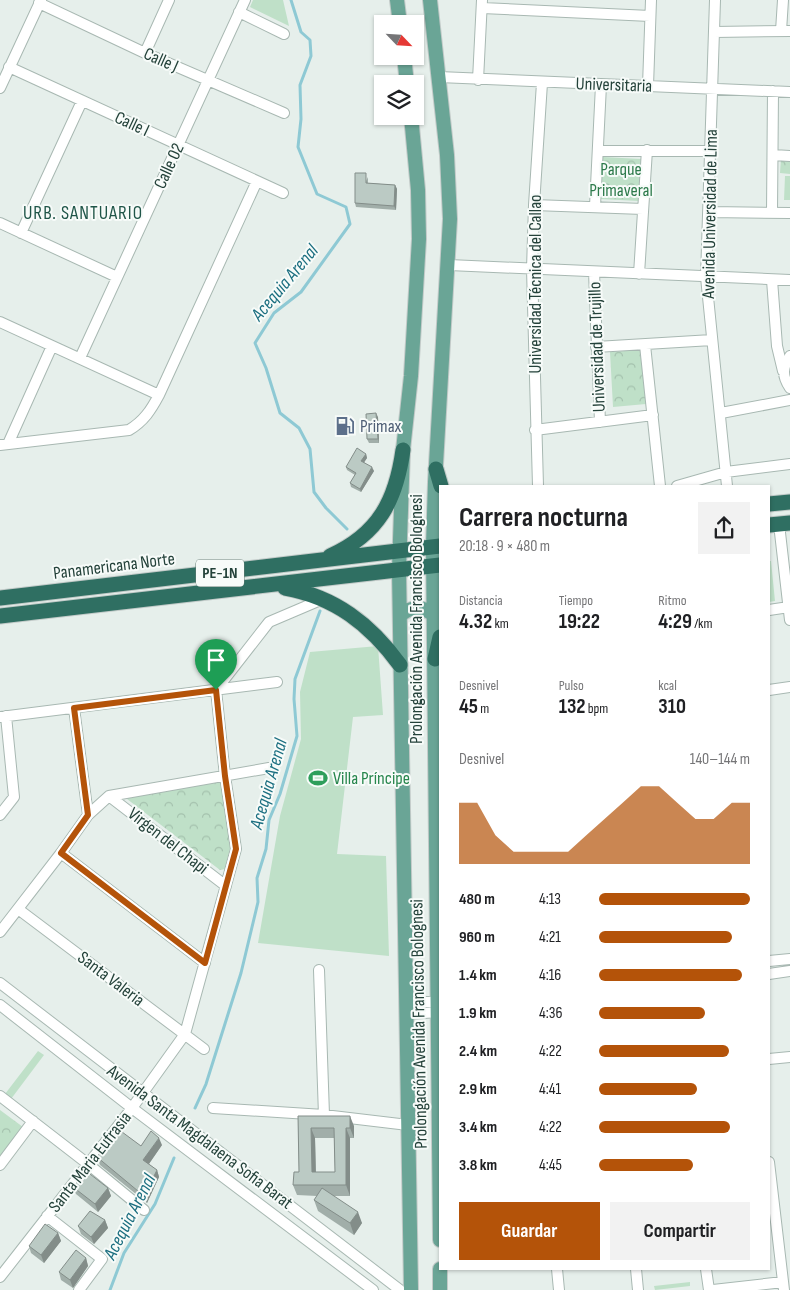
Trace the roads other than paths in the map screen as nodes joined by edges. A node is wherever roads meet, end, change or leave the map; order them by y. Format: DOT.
graph roads {
  1 [pos="169,0"];
  2 [pos="245,0"];
  3 [pos="397,0"];
  4 [pos="430,0"];
  5 [pos="651,0"];
  6 [pos="715,0"];
  7 [pos="783,0"];
  8 [pos="40,1"];
  9 [pos="482,4"];
  10 [pos="240,12"];
  11 [pos="399,15"];
  12 [pos="650,16"];
  13 [pos="785,31"];
  14 [pos="714,32"];
  15 [pos="284,34"];
  16 [pos="145,53"];
  17 [pos="9,68"];
  18 [pos="439,77"];
  19 [pos="208,80"];
  20 [pos="478,80"];
  21 [pos="542,83"];
  22 [pos="601,85"];
  23 [pos="648,86"];
  24 [pos="0,88"];
  25 [pos="713,89"];
  26 [pos="773,91"];
  27 [pos="790,92"];
  28 [pos="82,101"];
  29 [pos="284,113"];
  30 [pos="412,125"];
  31 [pos="178,145"];
  32 [pos="646,150"];
  33 [pos="598,151"];
  34 [pos="710,151"];
  35 [pos="773,155"];
  36 [pos="790,156"];
  37 [pos="258,181"];
  38 [pos="282,193"];
  39 [pos="534,205"];
  40 [pos="595,206"];
  41 [pos="643,209"];
  42 [pos="709,212"];
  43 [pos="772,212"];
  44 [pos="790,213"];
  45 [pos="0,223"];
  46 [pos="21,233"];
  47 [pos="449,265"];
  48 [pos="532,269"];
  49 [pos="594,272"];
  50 [pos="639,274"];
  51 [pos="117,277"];
  52 [pos="706,277"];
  53 [pos="772,280"];
  54 [pos="790,280"];
  55 [pos="0,322"];
  56 [pos="712,340"];
  57 [pos="645,345"];
  58 [pos="52,346"];
  59 [pos="596,347"];
  60 [pos="790,356"];
  61 [pos="80,358"];
  62 [pos="784,371"];
  63 [pos="790,388"];
  64 [pos="159,395"];
  65 [pos="790,400"];
  66 [pos="720,413"];
  67 [pos="653,415"];
  68 [pos="600,422"];
  69 [pos="535,430"];
  70 [pos="4,444"];
  71 [pos="403,450"];
  72 [pos="790,464"];
  73 [pos="436,469"];
  74 [pos="726,472"];
  75 [pos="441,485"];
  76 [pos="538,485"];
  77 [pos="660,485"];
  78 [pos="680,485"];
  79 [pos="727,485"];
  80 [pos="790,502"];
  81 [pos="770,504"];
  82 [pos="779,524"];
  83 [pos="436,547"];
  84 [pos="399,551"];
  85 [pos="318,562"];
  86 [pos="437,566"];
  87 [pos="399,570"];
  88 [pos="274,585"];
  89 [pos="0,598"];
  90 [pos="323,599"];
  91 [pos="788,607"];
  92 [pos="770,610"];
  93 [pos="0,616"];
  94 [pos="400,616"];
  95 [pos="434,616"];
  96 [pos="790,620"];
  97 [pos="439,641"];
  98 [pos="434,659"];
  99 [pos="400,665"];
  100 [pos="277,682"];
  101 [pos="790,687"];
  102 [pos="437,689"];
  103 [pos="216,690"];
  104 [pos="770,690"];
  105 [pos="74,708"];
  106 [pos="3,716"];
  107 [pos="437,731"];
  108 [pos="269,768"];
  109 [pos="225,776"];
  110 [pos="110,796"];
  111 [pos="0,815"];
  112 [pos="88,815"];
  113 [pos="61,853"];
  114 [pos="226,886"];
  115 [pos="18,908"];
  116 [pos="438,918"];
  117 [pos="0,932"];
  118 [pos="790,959"];
  119 [pos="770,962"];
  120 [pos="205,963"];
  121 [pos="319,970"];
  122 [pos="790,971"];
  123 [pos="770,974"];
  124 [pos="0,983"];
  125 [pos="0,1005"];
  126 [pos="439,1007"];
  127 [pos="406,1008"];
  128 [pos="185,1034"];
  129 [pos="204,1048"];
  130 [pos="790,1057"];
  131 [pos="770,1059"];
  132 [pos="143,1093"];
  133 [pos="0,1096"];
  134 [pos="132,1108"];
  135 [pos="214,1108"];
  136 [pos="324,1115"];
  137 [pos="33,1121"];
  138 [pos="408,1125"];
  139 [pos="88,1164"];
  140 [pos="0,1165"];
  141 [pos="770,1170"];
  142 [pos="144,1210"];
  143 [pos="47,1216"];
  144 [pos="440,1270"];
  145 [pos="557,1270"];
  146 [pos="636,1270"];
  147 [pos="706,1270"];
  148 [pos="0,1277"];
  149 [pos="784,1286"];
  150 [pos="79,1290"];
  151 [pos="373,1290"];
  152 [pos="400,1290"];
  153 [pos="411,1290"];
  154 [pos="440,1290"];
  155 [pos="559,1290"];
  156 [pos="638,1290"];
  157 [pos="709,1290"];
  158 [pos="713,1290"];
  1 -- 16 [label="street"];
  2 -- 10 [label="street, Calle 02"];
  3 -- 11 [label="main road"];
  4 -- 18 [label="main road, Prolongación Avenida Francisco Bolognesi"];
  5 -- 12 [label="street"];
  6 -- 14 [label="street, Avenida Universidad de Lima"];
  7 -- 13 [label="street"];
  8 -- 16 [label="street, Calle J"];
  8 -- 17 [label="street"];
  9 -- 12 [label="street"];
  9 -- 20 [label="street"];
  10 -- 15 [label="street"];
  10 -- 19 [label="street, Calle 02"];
  12 -- 23 [label="street"];
  13 -- 14 [label="street"];
  14 -- 25 [label="street, Avenida Universidad de Lima"];
  16 -- 19 [label="street, Calle J"];
  17 -- 24 [label="street"];
  17 -- 28 [label="street, Calle I"];
  18 -- 20 [label="street, Universitaria"];
  18 -- 47 [label="main road, Prolongación Avenida Francisco Bolognesi"];
  19 -- 29 [label="street, Calle J"];
  19 -- 31 [label="street, Calle 02"];
  20 -- 21 [label="street, Universitaria"];
  21 -- 22 [label="street, Universitaria"];
  21 -- 39 [label="street, Universidad Técnica del Callao"];
  22 -- 23 [label="street, Universitaria"];
  22 -- 33 [label="street"];
  23 -- 25 [label="street, Universitaria"];
  25 -- 26 [label="street, Universitaria"];
  25 -- 34 [label="street, Avenida Universidad de Lima"];
  26 -- 27 [label="street, Universitaria"];
  26 -- 35 [label="street"];
  28 -- 31 [label="street, Calle I"];
  28 -- 46 [label="street"];
  30 -- 71 [label="main road, Prolongación Avenida Francisco Bolognesi"];
  31 -- 37 [label="street, Calle I"];
  31 -- 51 [label="street, Calle 02"];
  32 -- 33 [label="street"];
  32 -- 34 [label="street"];
  32 -- 41 [label="street"];
  33 -- 40 [label="street"];
  34 -- 42 [label="street, Avenida Universidad de Lima"];
  35 -- 36 [label="street"];
  35 -- 43 [label="street"];
  37 -- 38 [label="street, Calle I"];
  37 -- 64 [label="street"];
  39 -- 40 [label="street"];
  39 -- 48 [label="street, Universidad Técnica del Callao"];
  40 -- 41 [label="street"];
  41 -- 50 [label="street"];
  42 -- 43 [label="street"];
  42 -- 52 [label="street, Avenida Universidad de Lima"];
  43 -- 44 [label="street"];
  45 -- 46 [label="street"];
  46 -- 51 [label="street"];
  47 -- 48 [label="street"];
  47 -- 73 [label="main road, Prolongación Avenida Francisco Bolognesi"];
  48 -- 49 [label="street"];
  48 -- 69 [label="street, Universidad Técnica del Callao"];
  49 -- 50 [label="street"];
  49 -- 59 [label="street, Universidad de Trujillo"];
  50 -- 52 [label="street"];
  51 -- 61 [label="street, Calle 02"];
  52 -- 53 [label="street"];
  52 -- 56 [label="street, Avenida Universidad de Lima"];
  53 -- 54 [label="street"];
  53 -- 62 [label="street"];
  55 -- 58 [label="street"];
  56 -- 57 [label="street"];
  56 -- 66 [label="street, Avenida Universidad de Lima"];
  57 -- 59 [label="street"];
  57 -- 67 [label="street"];
  58 -- 61 [label="street"];
  58 -- 70 [label="street"];
  59 -- 68 [label="street, Universidad de Trujillo"];
  60 -- 62 [label="street"];
  61 -- 64 [label="street"];
  62 -- 63 [label="street"];
  64 -- 70 [label="street"];
  65 -- 66 [label="street"];
  66 -- 74 [label="street, Avenida Universidad de Lima"];
  67 -- 68 [label="street"];
  67 -- 77 [label="street"];
  68 -- 69 [label="street"];
  69 -- 76 [label="street, Universidad Técnica del Callao"];
  71 -- 84 [label="main road, Prolongación Avenida Francisco Bolognesi"];
  71 -- 85 [label="highway"];
  72 -- 74 [label="street"];
  73 -- 75 [label="highway"];
  73 -- 83 [label="main road, Prolongación Avenida Francisco Bolognesi"];
  74 -- 78 [label="street"];
  74 -- 79 [label="street, Avenida Universidad de Lima"];
  80 -- 81 [label="highway"];
  82 -- 91 [label="street"];
  83 -- 84 [label="highway, Panamericana Norte / PE-1N"];
  83 -- 86 [label="main road, Prolongación Avenida Francisco Bolognesi"];
  84 -- 85 [label="highway, Panamericana Norte / PE-1N"];
  84 -- 87 [label="main road, Prolongación Avenida Francisco Bolognesi"];
  85 -- 89 [label="highway, Panamericana Norte / PE-1N"];
  86 -- 87 [label="highway, Panamericana Norte / PE-1N"];
  86 -- 95 [label="main road, Prolongación Avenida Francisco Bolognesi"];
  87 -- 88 [label="highway, Panamericana Norte / PE-1N"];
  87 -- 94 [label="main road, Prolongación Avenida Francisco Bolognesi"];
  88 -- 90 [label="highway"];
  88 -- 93 [label="highway, Panamericana Norte / PE-1N"];
  90 -- 99 [label="highway"];
  90 -- 103 [label="street"];
  91 -- 92 [label="street"];
  91 -- 96 [label="street"];
  94 -- 95 [label="main road"];
  94 -- 99 [label="main road, Prolongación Avenida Francisco Bolognesi"];
  95 -- 98 [label="main road, Prolongación Avenida Francisco Bolognesi"];
  97 -- 98 [label="highway"];
  98 -- 102 [label="main road, Prolongación Avenida Francisco Bolognesi"];
  99 -- 127 [label="main road, Prolongación Avenida Francisco Bolognesi"];
  100 -- 103 [label="street"];
  101 -- 104 [label="street"];
  102 -- 107 [label="main road, Prolongación Avenida Francisco Bolognesi"];
  103 -- 105 [label="street"];
  103 -- 109 [label="street, Santa Maria Eufrasia"];
  105 -- 106 [label="street"];
  105 -- 112 [label="street"];
  106 -- 111 [label="street"];
  107 -- 116 [label="main road, Prolongación Avenida Francisco Bolognesi"];
  108 -- 109 [label="street"];
  109 -- 110 [label="street"];
  109 -- 114 [label="street, Santa Maria Eufrasia"];
  110 -- 112 [label="street"];
  110 -- 114 [label="street, Virgen del Chapi"];
  112 -- 113 [label="street"];
  113 -- 115 [label="street"];
  113 -- 120 [label="street"];
  114 -- 120 [label="street, Santa Maria Eufrasia"];
  115 -- 117 [label="street"];
  115 -- 128 [label="street, Santa Valeria"];
  116 -- 126 [label="main road, Prolongación Avenida Francisco Bolognesi"];
  118 -- 119 [label="street"];
  120 -- 128 [label="street, Santa Maria Eufrasia"];
  121 -- 136 [label="street"];
  122 -- 123 [label="street"];
  124 -- 132 [label="street, Avenida Santa Magdalaena Sofia Barat"];
  125 -- 134 [label="street, Avenida Santa Magdalaena Sofia Barat"];
  126 -- 127 [label="street"];
  127 -- 138 [label="main road, Prolongación Avenida Francisco Bolognesi"];
  128 -- 129 [label="street, Santa Valeria"];
  128 -- 132 [label="street, Santa Maria Eufrasia"];
  130 -- 131 [label="street"];
  132 -- 134 [label="street, Santa Maria Eufrasia"];
  132 -- 152 [label="street, Avenida Santa Magdalaena Sofia Barat"];
  133 -- 137 [label="street"];
  134 -- 139 [label="street, Santa Maria Eufrasia"];
  134 -- 151 [label="street, Avenida Santa Magdalaena Sofia Barat"];
  135 -- 136 [label="street"];
  136 -- 138 [label="street"];
  137 -- 139 [label="street"];
  137 -- 140 [label="street"];
  138 -- 153 [label="main road, Prolongación Avenida Francisco Bolognesi"];
  139 -- 142 [label="street"];
  139 -- 143 [label="street, Santa Maria Eufrasia"];
  141 -- 149 [label="street"];
  143 -- 148 [label="street, Santa Maria Eufrasia"];
  143 -- 150 [label="street"];
  144 -- 154 [label="main road"];
  145 -- 155 [label="street"];
  146 -- 156 [label="street"];
  147 -- 157 [label="street"];
  149 -- 158 [label="street"];
}
